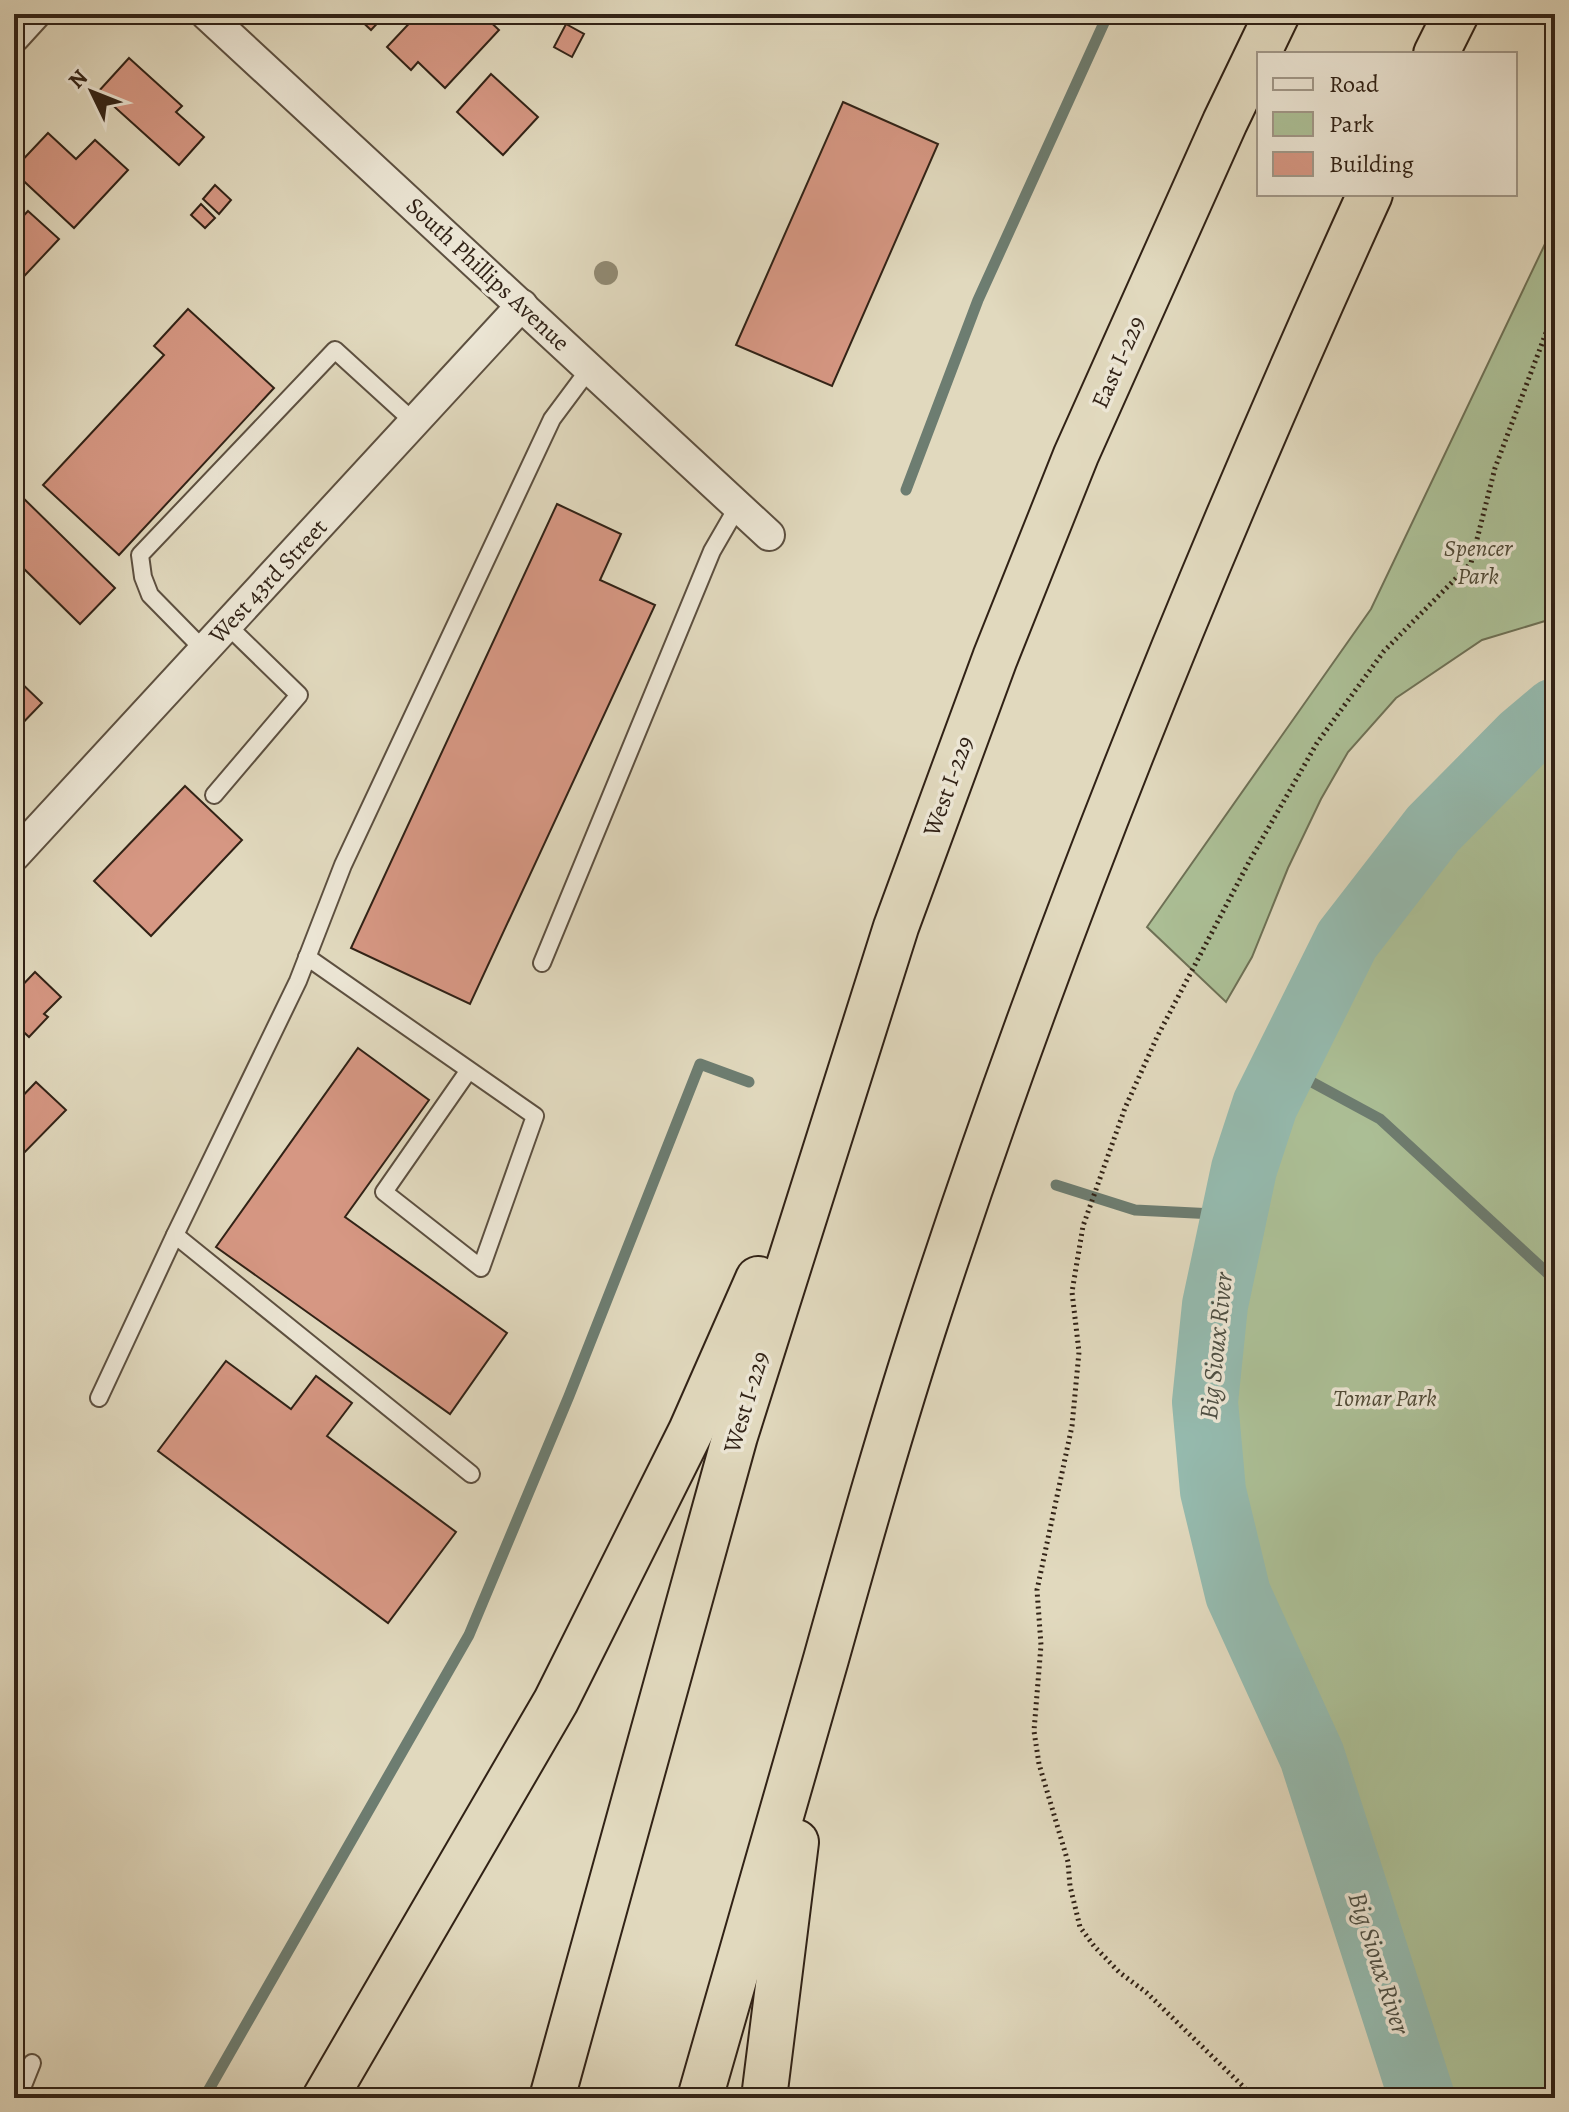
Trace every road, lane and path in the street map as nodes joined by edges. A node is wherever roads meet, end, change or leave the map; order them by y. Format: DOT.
graph roads {
  1 [pos="35,14"];
  2 [pos="206,14"];
  3 [pos="1277,14"];
  4 [pos="1456,14"];
  5 [pos="14,37"];
  6 [pos="1259,52"];
  7 [pos="1437,52"];
  8 [pos="1257,56"];
  9 [pos="1369,196"];
  10 [pos="522,305"];
  11 [pos="1555,309"];
  12 [pos="590,368"];
  13 [pos="414,422"];
  14 [pos="738,506"];
  15 [pos="769,535"];
  16 [pos="227,625"];
  17 [pos="204,650"];
  18 [pos="974,716"];
  19 [pos="214,795"];
  20 [pos="14,856"];
  21 [pos="896,927"];
  22 [pos="307,957"];
  23 [pos="542,963"];
  24 [pos="469,1070"];
  25 [pos="175,1235"];
  26 [pos="99,1398"];
  27 [pos="881,1465"];
  28 [pos="471,1474"];
  29 [pos="32,2063"];
  30 [pos="18,2098"];
  31 [pos="325,2098"];
  32 [pos="552,2098"];
  33 [pos="700,2098"];
  34 [pos="764,2098"];
  35 [pos="1255,2098"];
  1 -- 5 [label="street"];
  2 -- 10 [label="street, South Phillips Avenue"];
  3 -- 6 [label="highway, East I-229"];
  4 -- 7 [label="highway"];
  8 -- 18 [label="highway, East I-229"];
  9 -- 27 [label="highway"];
  10 -- 12 [label="street, South Phillips Avenue"];
  10 -- 13 [label="street, West 43rd Street"];
  11 -- 35 [label="path"];
  12 -- 14 [label="street, South Phillips Avenue"];
  12 -- 22 [label="lane"];
  13 -- 16 [label="street, West 43rd Street"];
  13 -- 17 [label="lane"];
  14 -- 15 [label="street, South Phillips Avenue"];
  14 -- 23 [label="lane"];
  16 -- 17 [label="street, West 43rd Street"];
  16 -- 19 [label="lane"];
  17 -- 20 [label="street, West 43rd Street"];
  18 -- 21 [label="highway, West I-229"];
  21 -- 31 [label="highway"];
  21 -- 32 [label="highway, West I-229"];
  22 -- 24 [label="lane"];
  22 -- 25 [label="lane"];
  24 -- 24 [label="lane"];
  25 -- 26 [label="lane"];
  25 -- 28 [label="lane"];
  27 -- 33 [label="highway"];
  27 -- 34 [label="highway"];
  29 -- 30 [label="lane"];
}
